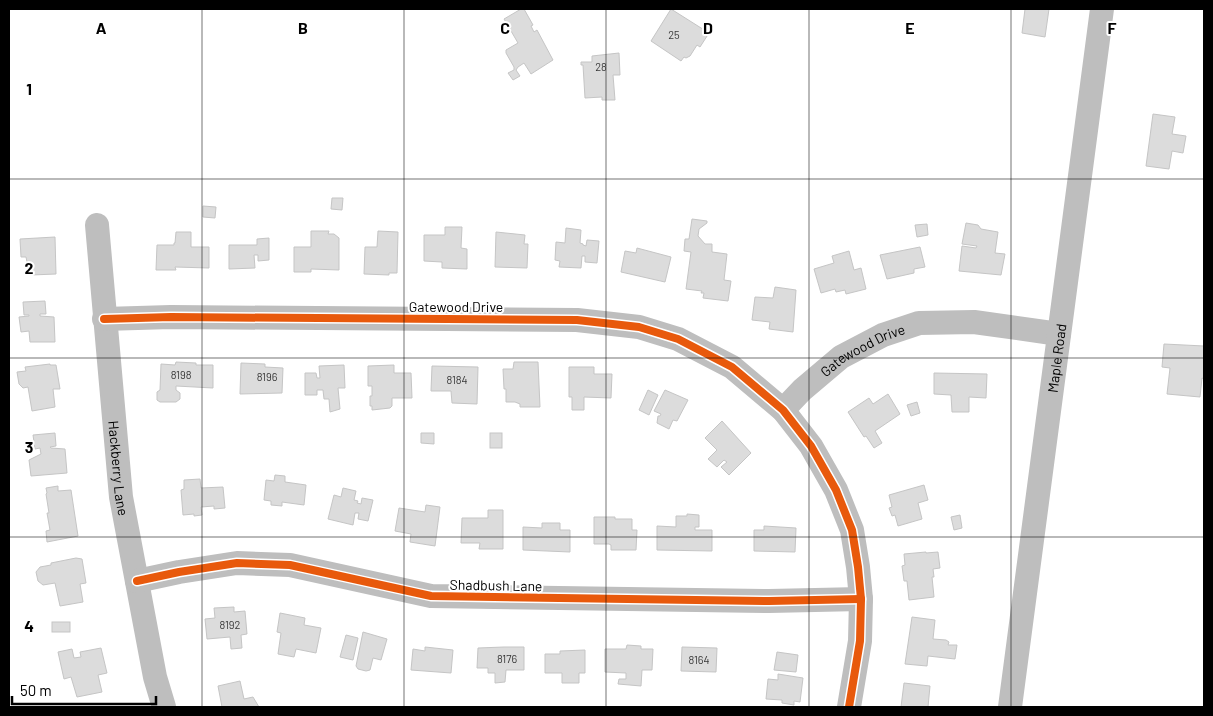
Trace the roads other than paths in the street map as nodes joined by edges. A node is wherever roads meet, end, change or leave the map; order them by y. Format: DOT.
graph roads {
  1 [pos="1102,9"];
  2 [pos="97,225"];
  3 [pos="104,320"];
  4 [pos="1060,334"];
  5 [pos="783,410"];
  6 [pos="137,581"];
  7 [pos="861,599"];
  8 [pos="164,707"];
  9 [pos="849,707"];
  10 [pos="1010,707"];
  1 -- 4 [label="street, Maple Road"];
  2 -- 3 [label="street, Hackberry Lane"];
  3 -- 5 [label="street, Gatewood Drive"];
  3 -- 6 [label="street, Hackberry Lane"];
  4 -- 5 [label="street, Gatewood Drive"];
  4 -- 10 [label="street, Maple Road"];
  5 -- 7 [label="street"];
  6 -- 7 [label="street, Shadbush Lane"];
  6 -- 8 [label="street, Hackberry Lane"];
  7 -- 9 [label="street"];
}
